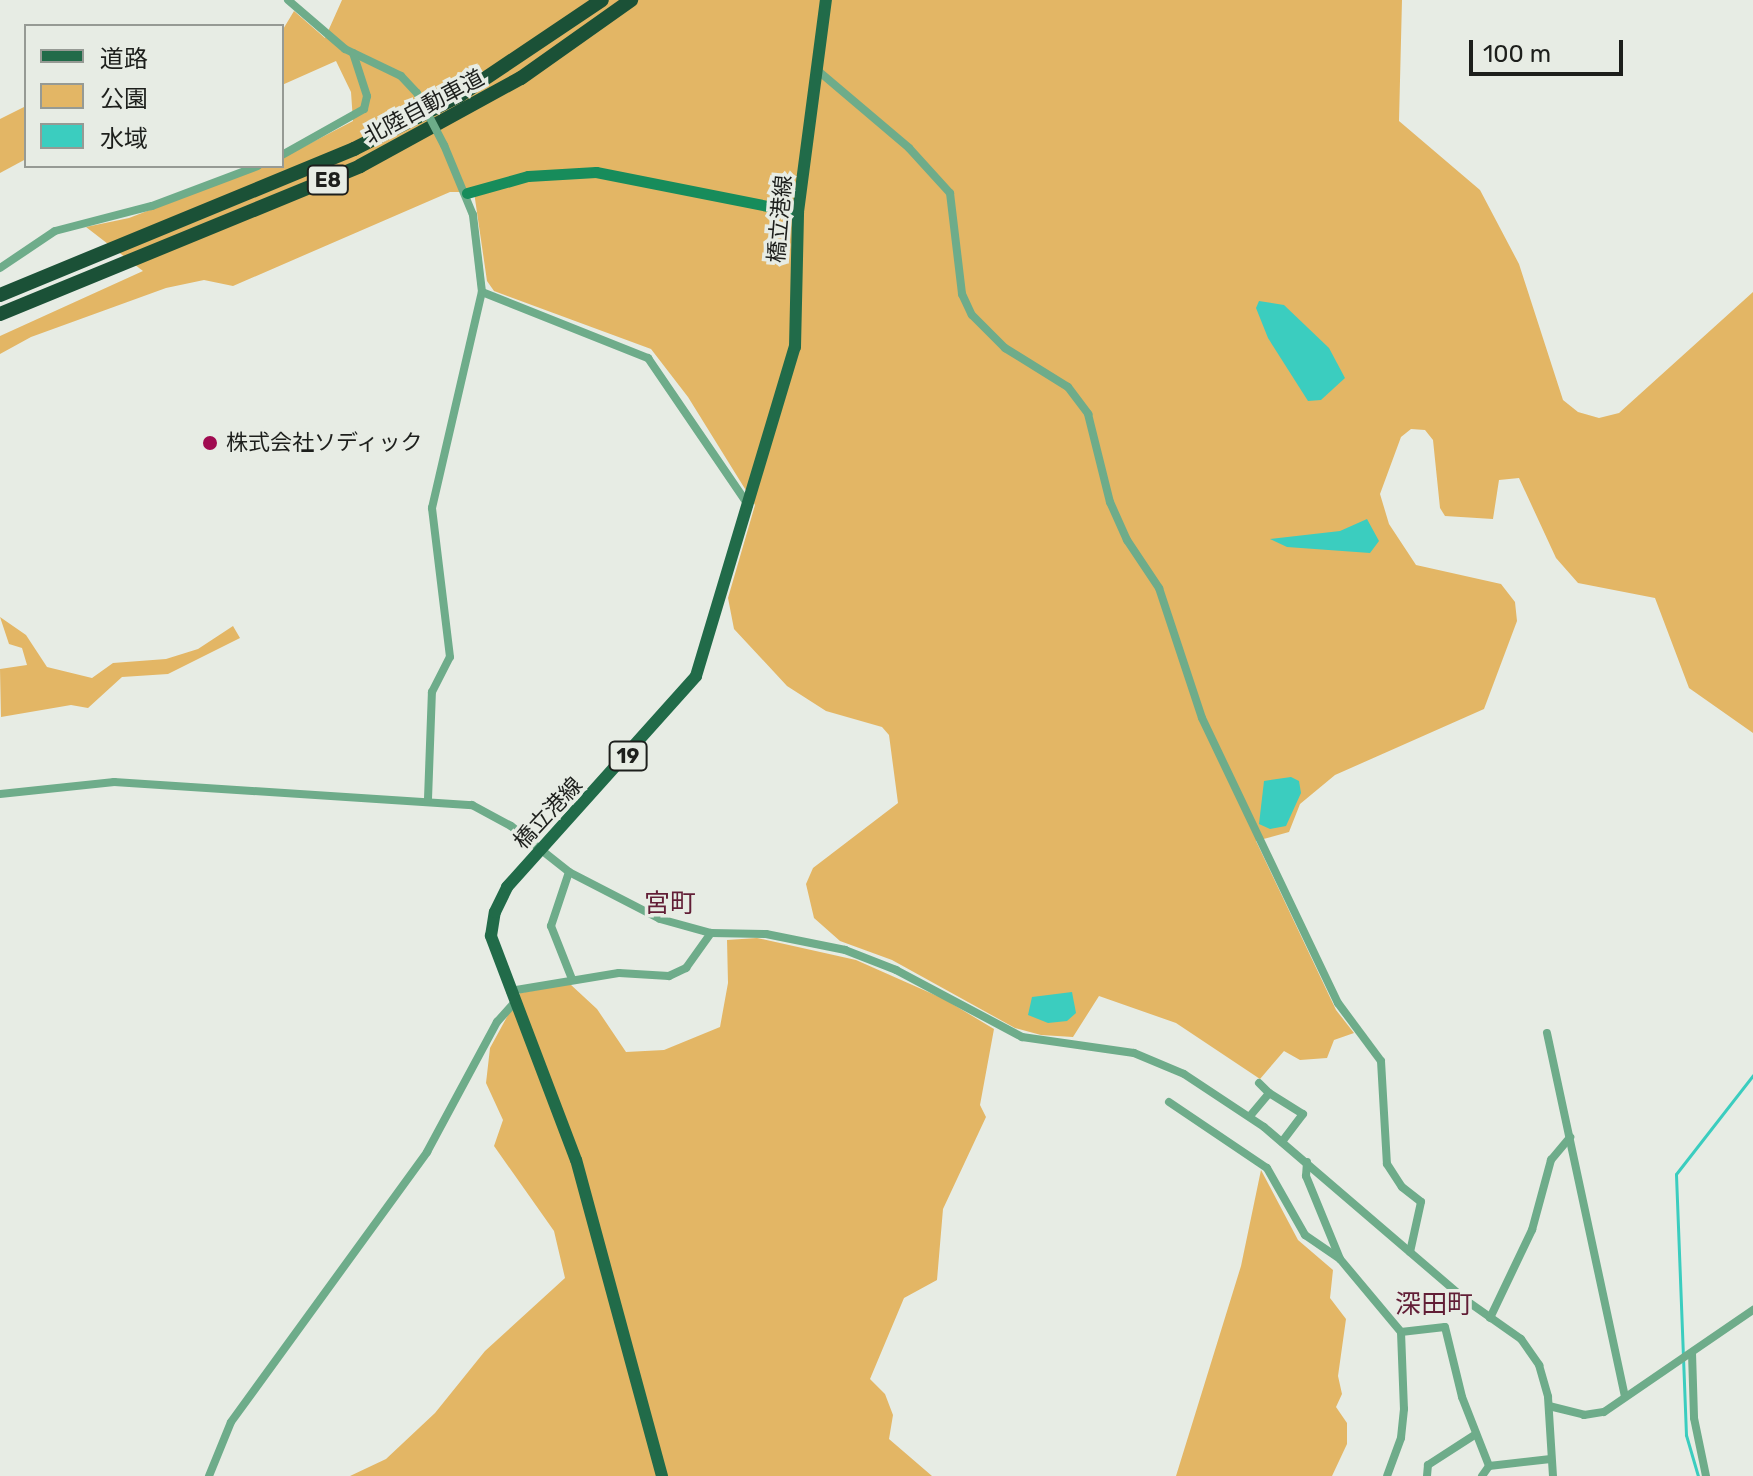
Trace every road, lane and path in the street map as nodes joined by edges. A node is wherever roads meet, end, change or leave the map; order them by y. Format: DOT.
graph roads {
  1 [pos="288,0"];
  2 [pos="602,0"];
  3 [pos="631,0"];
  4 [pos="826,0"];
  5 [pos="353,53"];
  6 [pos="815,68"];
  7 [pos="284,154"];
  8 [pos="253,168"];
  9 [pos="467,193"];
  10 [pos="798,212"];
  11 [pos="0,268"];
  12 [pos="482,292"];
  13 [pos="0,295"];
  14 [pos="0,314"];
  15 [pos="749,506"];
  16 [pos="0,794"];
  17 [pos="428,799"];
  18 [pos="539,852"];
  19 [pos="569,872"];
  20 [pos="711,933"];
  21 [pos="572,979"];
  22 [pos="512,997"];
  23 [pos="1547,1033"];
  24 [pos="1259,1083"];
  25 [pos="1269,1093"];
  26 [pos="1169,1102"];
  27 [pos="1250,1116"];
  28 [pos="1570,1137"];
  29 [pos="1282,1142"];
  30 [pos="1307,1162"];
  31 [pos="1410,1252"];
  32 [pos="1340,1259"];
  33 [pos="1753,1310"];
  34 [pos="1490,1318"];
  35 [pos="1401,1332"];
  36 [pos="1692,1353"];
  37 [pos="1625,1396"];
  38 [pos="1549,1406"];
  39 [pos="1476,1434"];
  40 [pos="1551,1459"];
  41 [pos="1489,1466"];
  42 [pos="209,1476"];
  43 [pos="662,1476"];
  44 [pos="1387,1476"];
  45 [pos="1427,1476"];
  46 [pos="1482,1476"];
  47 [pos="1553,1476"];
  48 [pos="1706,1476"];
  1 -- 5 [label="street"];
  2 -- 13 [label="highway, 北陸自動車道 / E8"];
  3 -- 14 [label="highway, 北陸自動車道 / E8"];
  4 -- 6 [label="main road, 橋立港線 / 19"];
  5 -- 7 [label="street"];
  5 -- 9 [label="street, bridge"];
  6 -- 10 [label="main road, 橋立港線 / 19"];
  6 -- 31 [label="street"];
  8 -- 11 [label="street"];
  9 -- 10 [label="street"];
  9 -- 12 [label="street"];
  10 -- 15 [label="main road, 橋立港線 / 19"];
  12 -- 15 [label="street"];
  12 -- 17 [label="street"];
  15 -- 18 [label="main road, 橋立港線 / 19"];
  16 -- 17 [label="street"];
  17 -- 18 [label="street"];
  18 -- 19 [label="street"];
  18 -- 22 [label="main road, 橋立港線 / 19"];
  19 -- 20 [label="street"];
  19 -- 21 [label="street"];
  20 -- 21 [label="street"];
  20 -- 27 [label="street"];
  21 -- 22 [label="street"];
  22 -- 42 [label="street"];
  22 -- 43 [label="main road, 橋立港線 / 19"];
  23 -- 28 [label="street"];
  24 -- 25 [label="street"];
  25 -- 27 [label="street"];
  25 -- 29 [label="street"];
  26 -- 32 [label="street"];
  27 -- 29 [label="street"];
  28 -- 34 [label="street"];
  28 -- 37 [label="street"];
  29 -- 30 [label="street"];
  30 -- 31 [label="street"];
  30 -- 32 [label="street"];
  31 -- 34 [label="street"];
  32 -- 35 [label="street"];
  33 -- 36 [label="street"];
  34 -- 38 [label="street"];
  35 -- 39 [label="street"];
  35 -- 44 [label="street"];
  36 -- 37 [label="street"];
  36 -- 48 [label="street"];
  37 -- 38 [label="street"];
  38 -- 40 [label="street"];
  39 -- 41 [label="street"];
  39 -- 45 [label="street"];
  40 -- 41 [label="street"];
  40 -- 47 [label="street"];
  41 -- 46 [label="street"];
}
